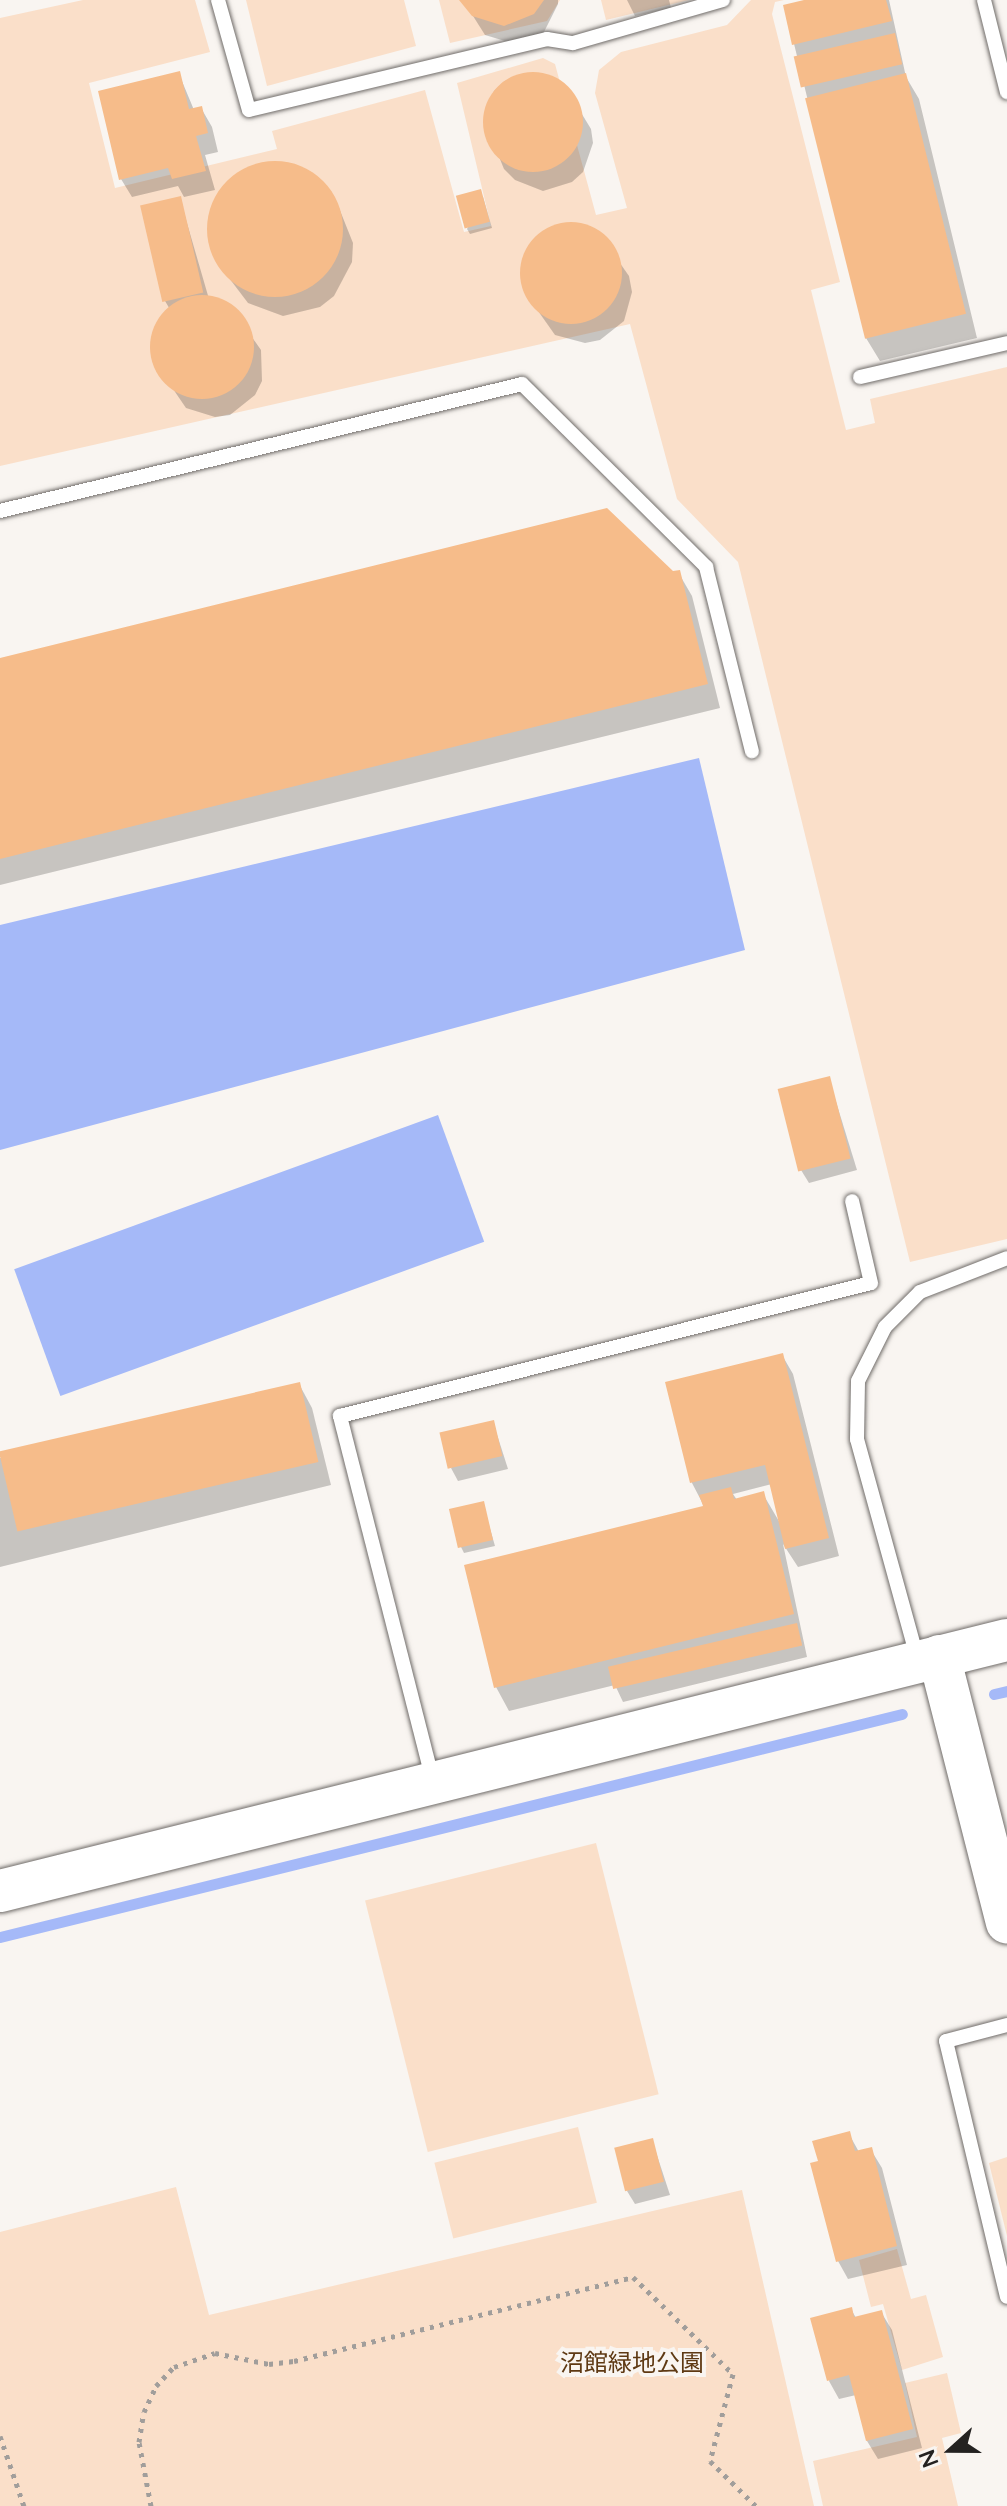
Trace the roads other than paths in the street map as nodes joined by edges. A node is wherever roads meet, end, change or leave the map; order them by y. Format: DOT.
graph roads {
  1 [pos="218,0"];
  2 [pos="723,0"];
  3 [pos="984,0"];
  4 [pos="1007,92"];
  5 [pos="1007,343"];
  6 [pos="860,377"];
  7 [pos="0,511"];
  8 [pos="752,751"];
  9 [pos="852,1201"];
  10 [pos="1007,1258"];
  11 [pos="1007,1640"];
  12 [pos="928,1659"];
  13 [pos="434,1785"];
  14 [pos="0,1891"];
  15 [pos="1007,1922"];
  16 [pos="1007,2025"];
  17 [pos="1007,2297"];
  1 -- 2 [label="lane"];
  3 -- 4 [label="lane"];
  5 -- 6 [label="lane"];
  7 -- 8 [label="lane"];
  9 -- 13 [label="lane"];
  10 -- 12 [label="lane"];
  11 -- 12 [label="street"];
  12 -- 13 [label="street"];
  12 -- 15 [label="street"];
  13 -- 14 [label="street"];
  16 -- 17 [label="lane"];
}
